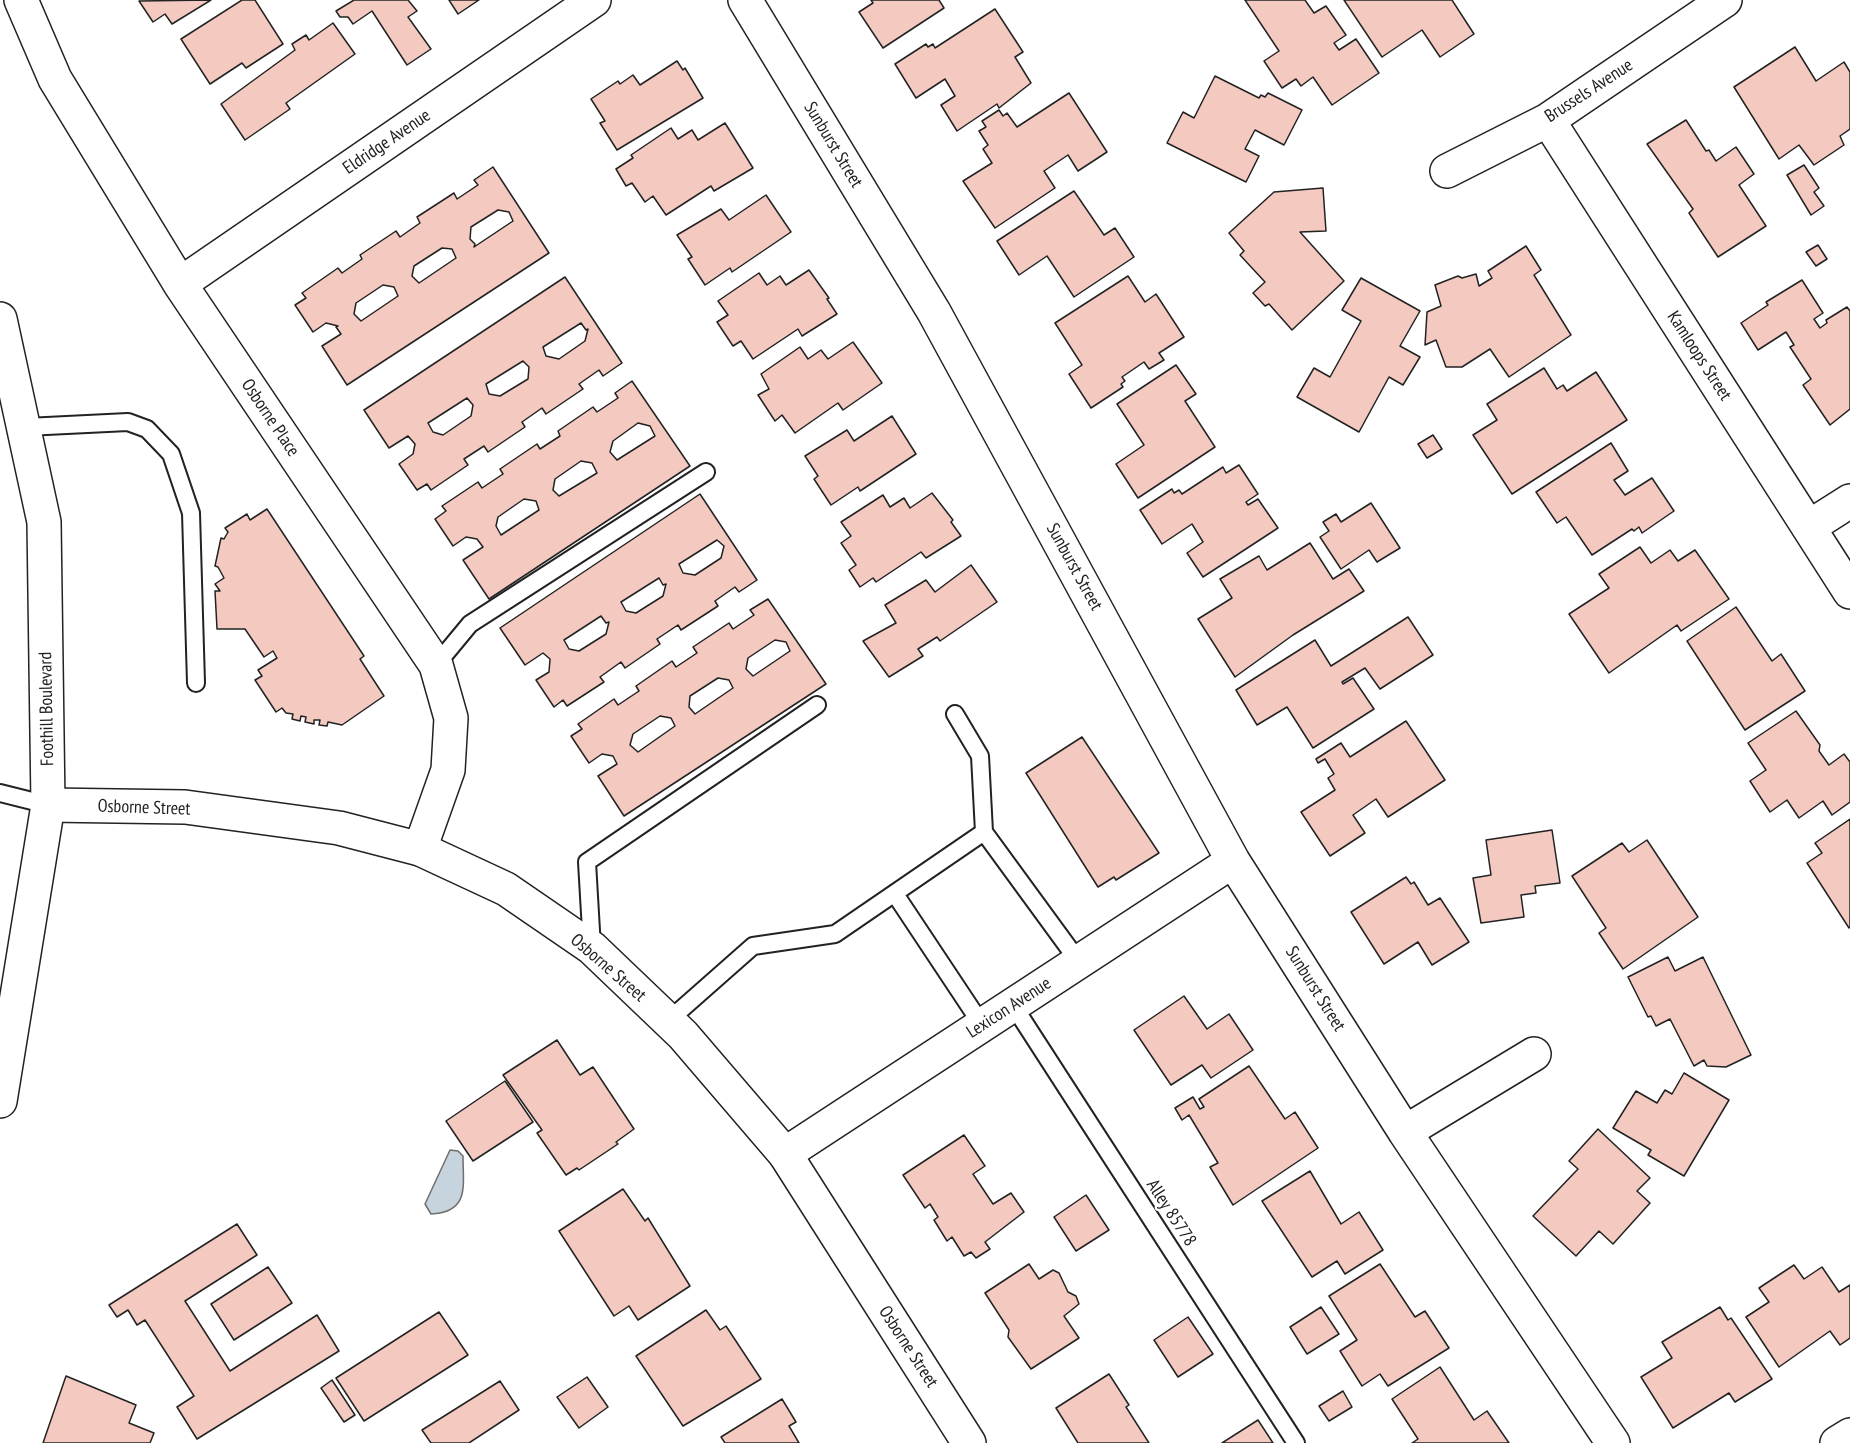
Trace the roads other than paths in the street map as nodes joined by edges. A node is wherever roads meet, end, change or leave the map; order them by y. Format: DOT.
graph roads {
  1 [pos="21,0"];
  2 [pos="594,0"];
  3 [pos="745,0"];
  4 [pos="1725,0"];
  5 [pos="1548,120"];
  6 [pos="1447,171"];
  7 [pos="180,284"];
  8 [pos="0,319"];
  9 [pos="26,427"];
  10 [pos="705,472"];
  11 [pos="1850,501"];
  12 [pos="1809,526"];
  13 [pos="1850,592"];
  14 [pos="436,665"];
  15 [pos="196,683"];
  16 [pos="817,705"];
  17 [pos="955,714"];
  18 [pos="0,793"];
  19 [pos="48,806"];
  20 [pos="984,832"];
  21 [pos="420,849"];
  22 [pos="1233,861"];
  23 [pos="895,894"];
  24 [pos="592,948"];
  25 [pos="1079,962"];
  26 [pos="1013,1005"];
  27 [pos="668,1021"];
  28 [pos="982,1025"];
  29 [pos="1534,1054"];
  30 [pos="0,1101"];
  31 [pos="1405,1132"];
  32 [pos="785,1154"];
  33 [pos="1850,1435"];
  34 [pos="969,1443"];
  35 [pos="1296,1443"];
  36 [pos="1613,1443"];
  37 [pos="1837,1443"];
  1 -- 7 [label="street, Osborne Place"];
  2 -- 7 [label="street, Eldridge Avenue"];
  3 -- 22 [label="street, Sunburst Street"];
  4 -- 5 [label="street, Brussels Avenue"];
  5 -- 6 [label="street, Brussels Avenue"];
  5 -- 12 [label="street, Kamloops Street"];
  7 -- 14 [label="street, Osborne Place"];
  8 -- 9 [label="street, Foothill Boulevard"];
  9 -- 15 [label="lane"];
  9 -- 19 [label="street, Foothill Boulevard"];
  10 -- 14 [label="lane"];
  11 -- 12 [label="street"];
  12 -- 13 [label="street, Kamloops Street"];
  14 -- 21 [label="street, Osborne Place"];
  16 -- 24 [label="lane"];
  17 -- 20 [label="lane"];
  18 -- 19 [label="lane"];
  19 -- 21 [label="street, Osborne Street"];
  19 -- 30 [label="street, Foothill Boulevard"];
  20 -- 23 [label="lane"];
  20 -- 25 [label="lane"];
  21 -- 24 [label="street, Osborne Street"];
  22 -- 25 [label="street, Lexicon Avenue"];
  22 -- 31 [label="street, Sunburst Street"];
  23 -- 27 [label="lane"];
  23 -- 28 [label="lane"];
  24 -- 27 [label="street, Osborne Street"];
  25 -- 26 [label="street, Lexicon Avenue"];
  26 -- 28 [label="street, Lexicon Avenue"];
  26 -- 35 [label="lane, Alley 85778"];
  27 -- 32 [label="street, Osborne Street"];
  28 -- 32 [label="street, Lexicon Avenue"];
  29 -- 31 [label="street"];
  31 -- 36 [label="street, Sunburst Street"];
  32 -- 34 [label="street, Osborne Street"];
  33 -- 37 [label="street"];
}
